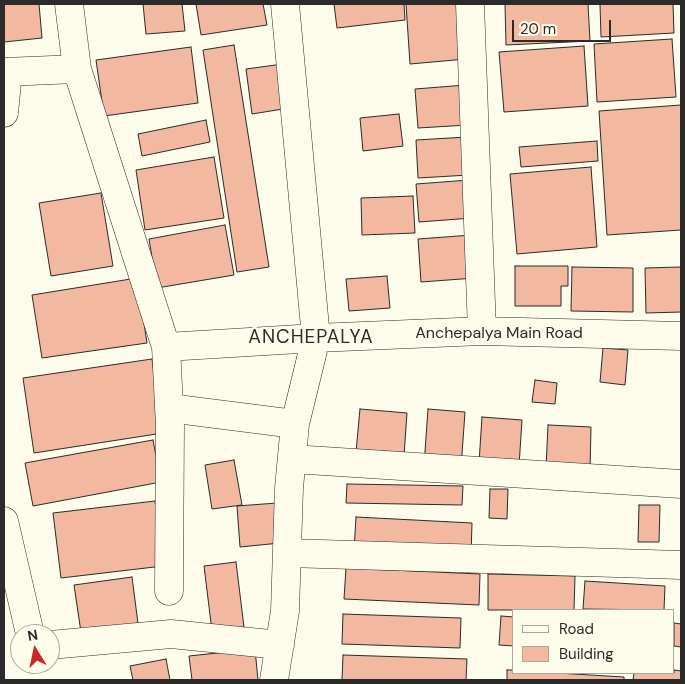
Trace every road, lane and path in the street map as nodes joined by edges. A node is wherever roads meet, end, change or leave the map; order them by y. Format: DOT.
graph roads {
  1 [pos="69,4"];
  2 [pos="285,4"];
  3 [pos="470,4"];
  4 [pos="77,69"];
  5 [pos="6,72"];
  6 [pos="4,113"];
  7 [pos="482,331"];
  8 [pos="681,336"];
  9 [pos="316,338"];
  10 [pos="166,347"];
  11 [pos="169,408"];
  12 [pos="295,424"];
  13 [pos="292,459"];
  14 [pos="681,484"];
  15 [pos="4,520"];
  16 [pos="288,553"];
  17 [pos="681,565"];
  18 [pos="169,591"];
  19 [pos="28,624"];
  20 [pos="60,644"];
  21 [pos="280,645"];
  22 [pos="274,680"];
  1 -- 4 [label="street"];
  2 -- 9 [label="street"];
  3 -- 7 [label="street"];
  4 -- 5 [label="street"];
  4 -- 10 [label="street"];
  5 -- 6 [label="street"];
  7 -- 8 [label="street, Anchepalya Main Road"];
  7 -- 9 [label="street, Anchepalya Main Road"];
  9 -- 10 [label="street, Anchepalya Main Road"];
  9 -- 12 [label="street"];
  10 -- 11 [label="street"];
  11 -- 12 [label="street"];
  11 -- 18 [label="street"];
  12 -- 13 [label="street"];
  13 -- 14 [label="street"];
  13 -- 16 [label="street"];
  15 -- 19 [label="street"];
  16 -- 17 [label="street"];
  16 -- 21 [label="street"];
  20 -- 21 [label="street"];
  21 -- 22 [label="street"];
}
